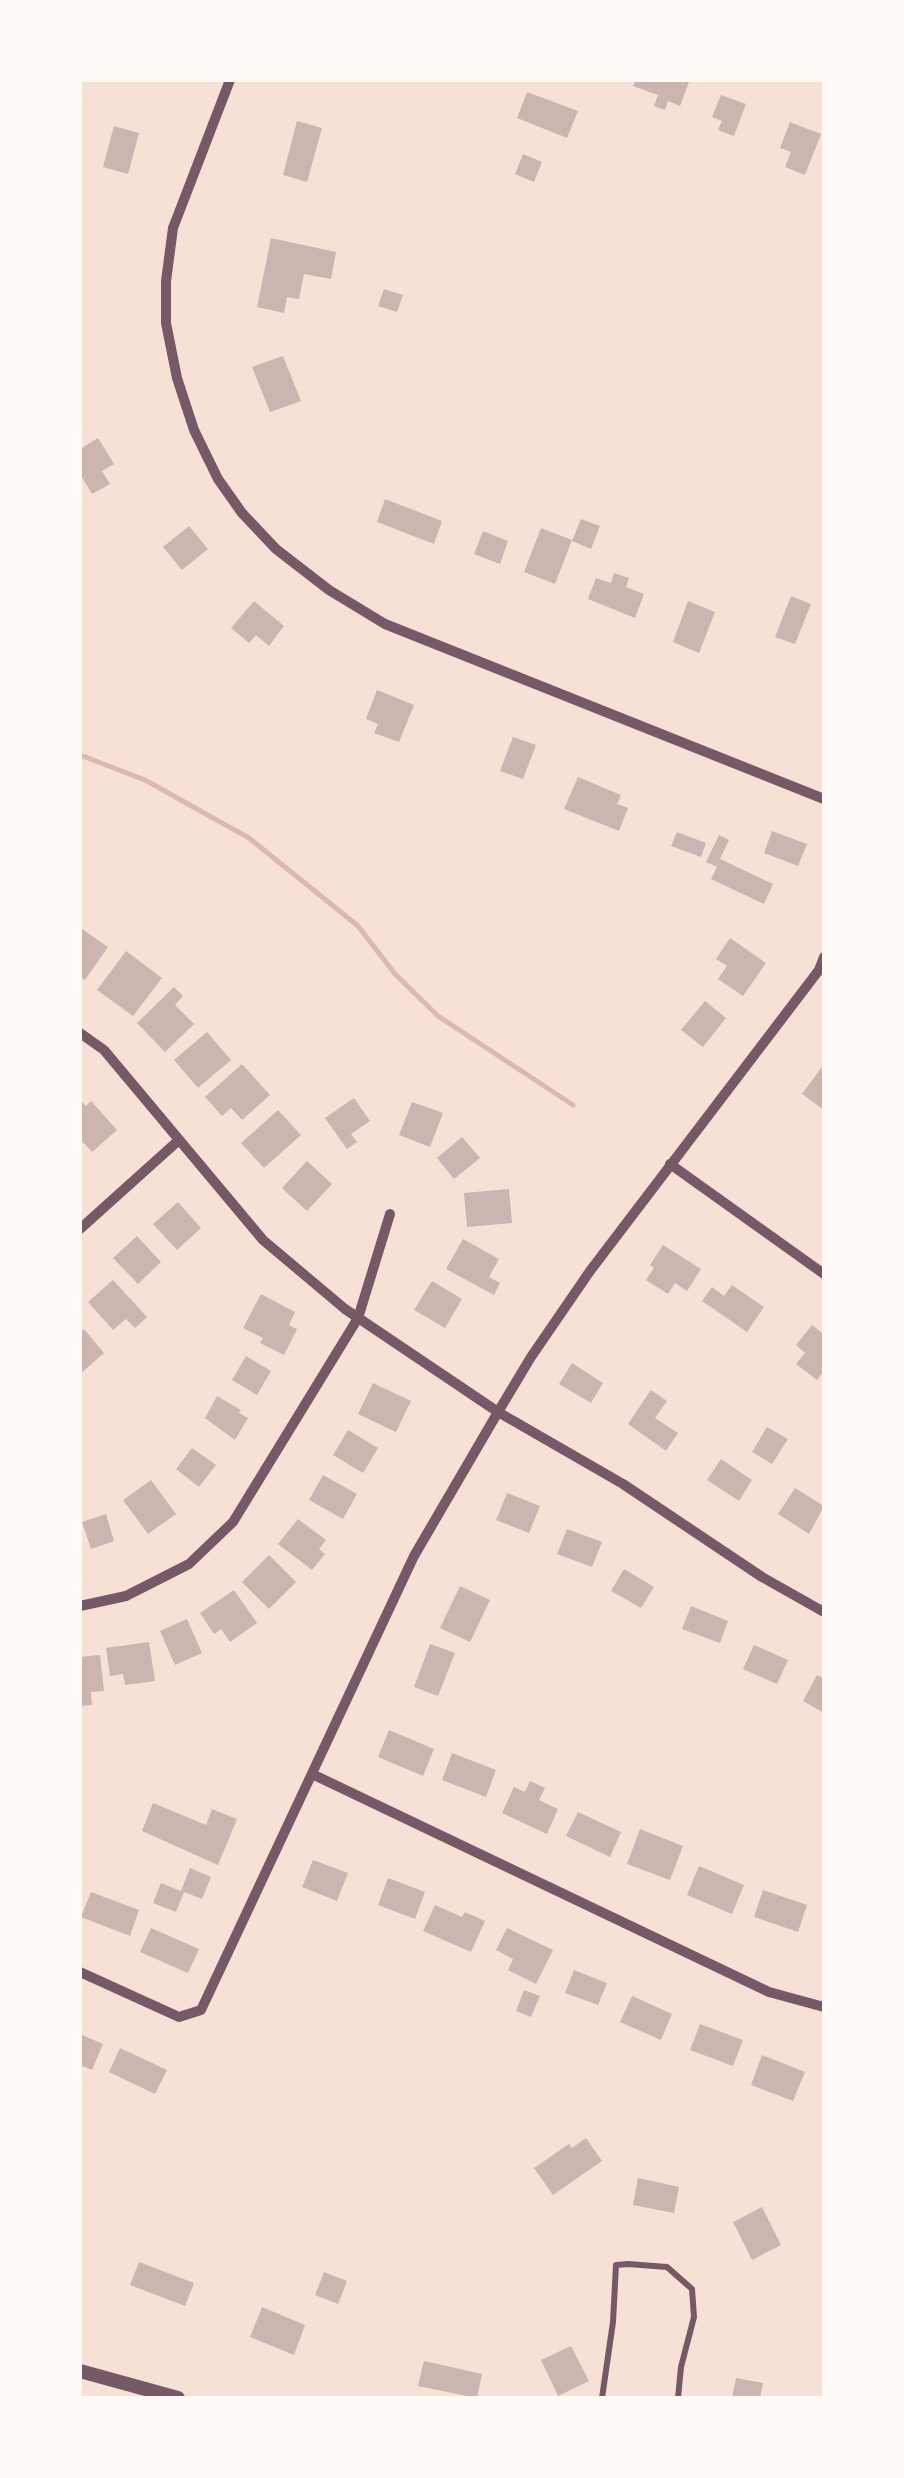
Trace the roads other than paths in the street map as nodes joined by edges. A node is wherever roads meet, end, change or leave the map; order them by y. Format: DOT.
graph roads {
  1 [pos="230,80"];
  2 [pos="824,799"];
  3 [pos="824,957"];
  4 [pos="80,1033"];
  5 [pos="179,1140"];
  6 [pos="670,1164"];
  7 [pos="390,1214"];
  8 [pos="80,1229"];
  9 [pos="824,1274"];
  10 [pos="358,1318"];
  11 [pos="498,1412"];
  12 [pos="80,1606"];
  13 [pos="824,1612"];
  14 [pos="312,1774"];
  15 [pos="80,1972"];
  16 [pos="824,2007"];
  17 [pos="80,2371"];
  18 [pos="178,2398"];
  19 [pos="602,2398"];
  20 [pos="678,2398"];
  1 -- 2 [label="street"];
  3 -- 6 [label="street"];
  4 -- 5 [label="street"];
  5 -- 8 [label="street"];
  5 -- 10 [label="street"];
  6 -- 9 [label="street"];
  6 -- 11 [label="street"];
  7 -- 10 [label="street"];
  10 -- 11 [label="street"];
  10 -- 12 [label="street"];
  11 -- 13 [label="street"];
  11 -- 14 [label="street"];
  14 -- 15 [label="street"];
  14 -- 16 [label="street"];
  17 -- 18 [label="street"];
  19 -- 20 [label="lane"];
}
